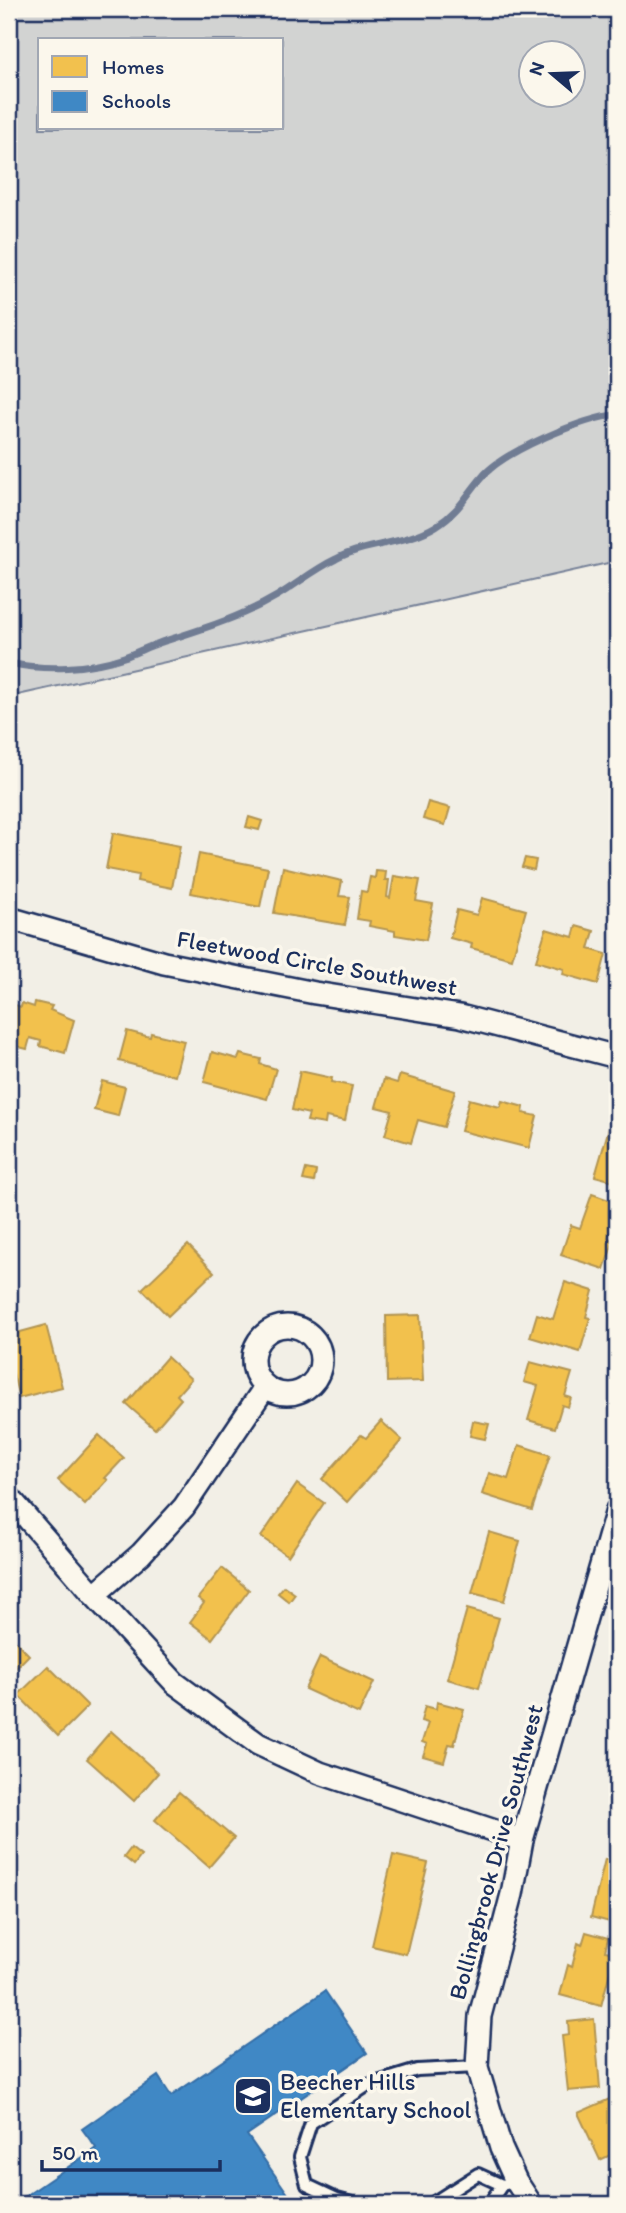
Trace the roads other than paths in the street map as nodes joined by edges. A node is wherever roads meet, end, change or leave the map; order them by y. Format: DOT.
graph roads {
  1 [pos="9,918"];
  2 [pos="617,1057"];
  3 [pos="265,1387"];
  4 [pos="9,1497"];
  5 [pos="617,1510"];
  6 [pos="94,1595"];
  7 [pos="522,1840"];
  8 [pos="477,2067"];
  9 [pos="509,2183"];
  10 [pos="356,2204"];
  11 [pos="431,2204"];
  12 [pos="489,2204"];
  13 [pos="531,2204"];
  1 -- 2 [label="street, Fleetwood Circle Southwest"];
  3 -- 6 [label="street"];
  4 -- 6 [label="street"];
  5 -- 7 [label="street, Bollingbrook Drive Southwest"];
  6 -- 7 [label="street"];
  7 -- 8 [label="street, Bollingbrook Drive Southwest"];
  8 -- 9 [label="street, Bollingbrook Drive Southwest"];
  8 -- 10 [label="lane"];
  9 -- 11 [label="lane"];
  9 -- 12 [label="lane"];
  9 -- 13 [label="street, Bollingbrook Drive Southwest"];
}
